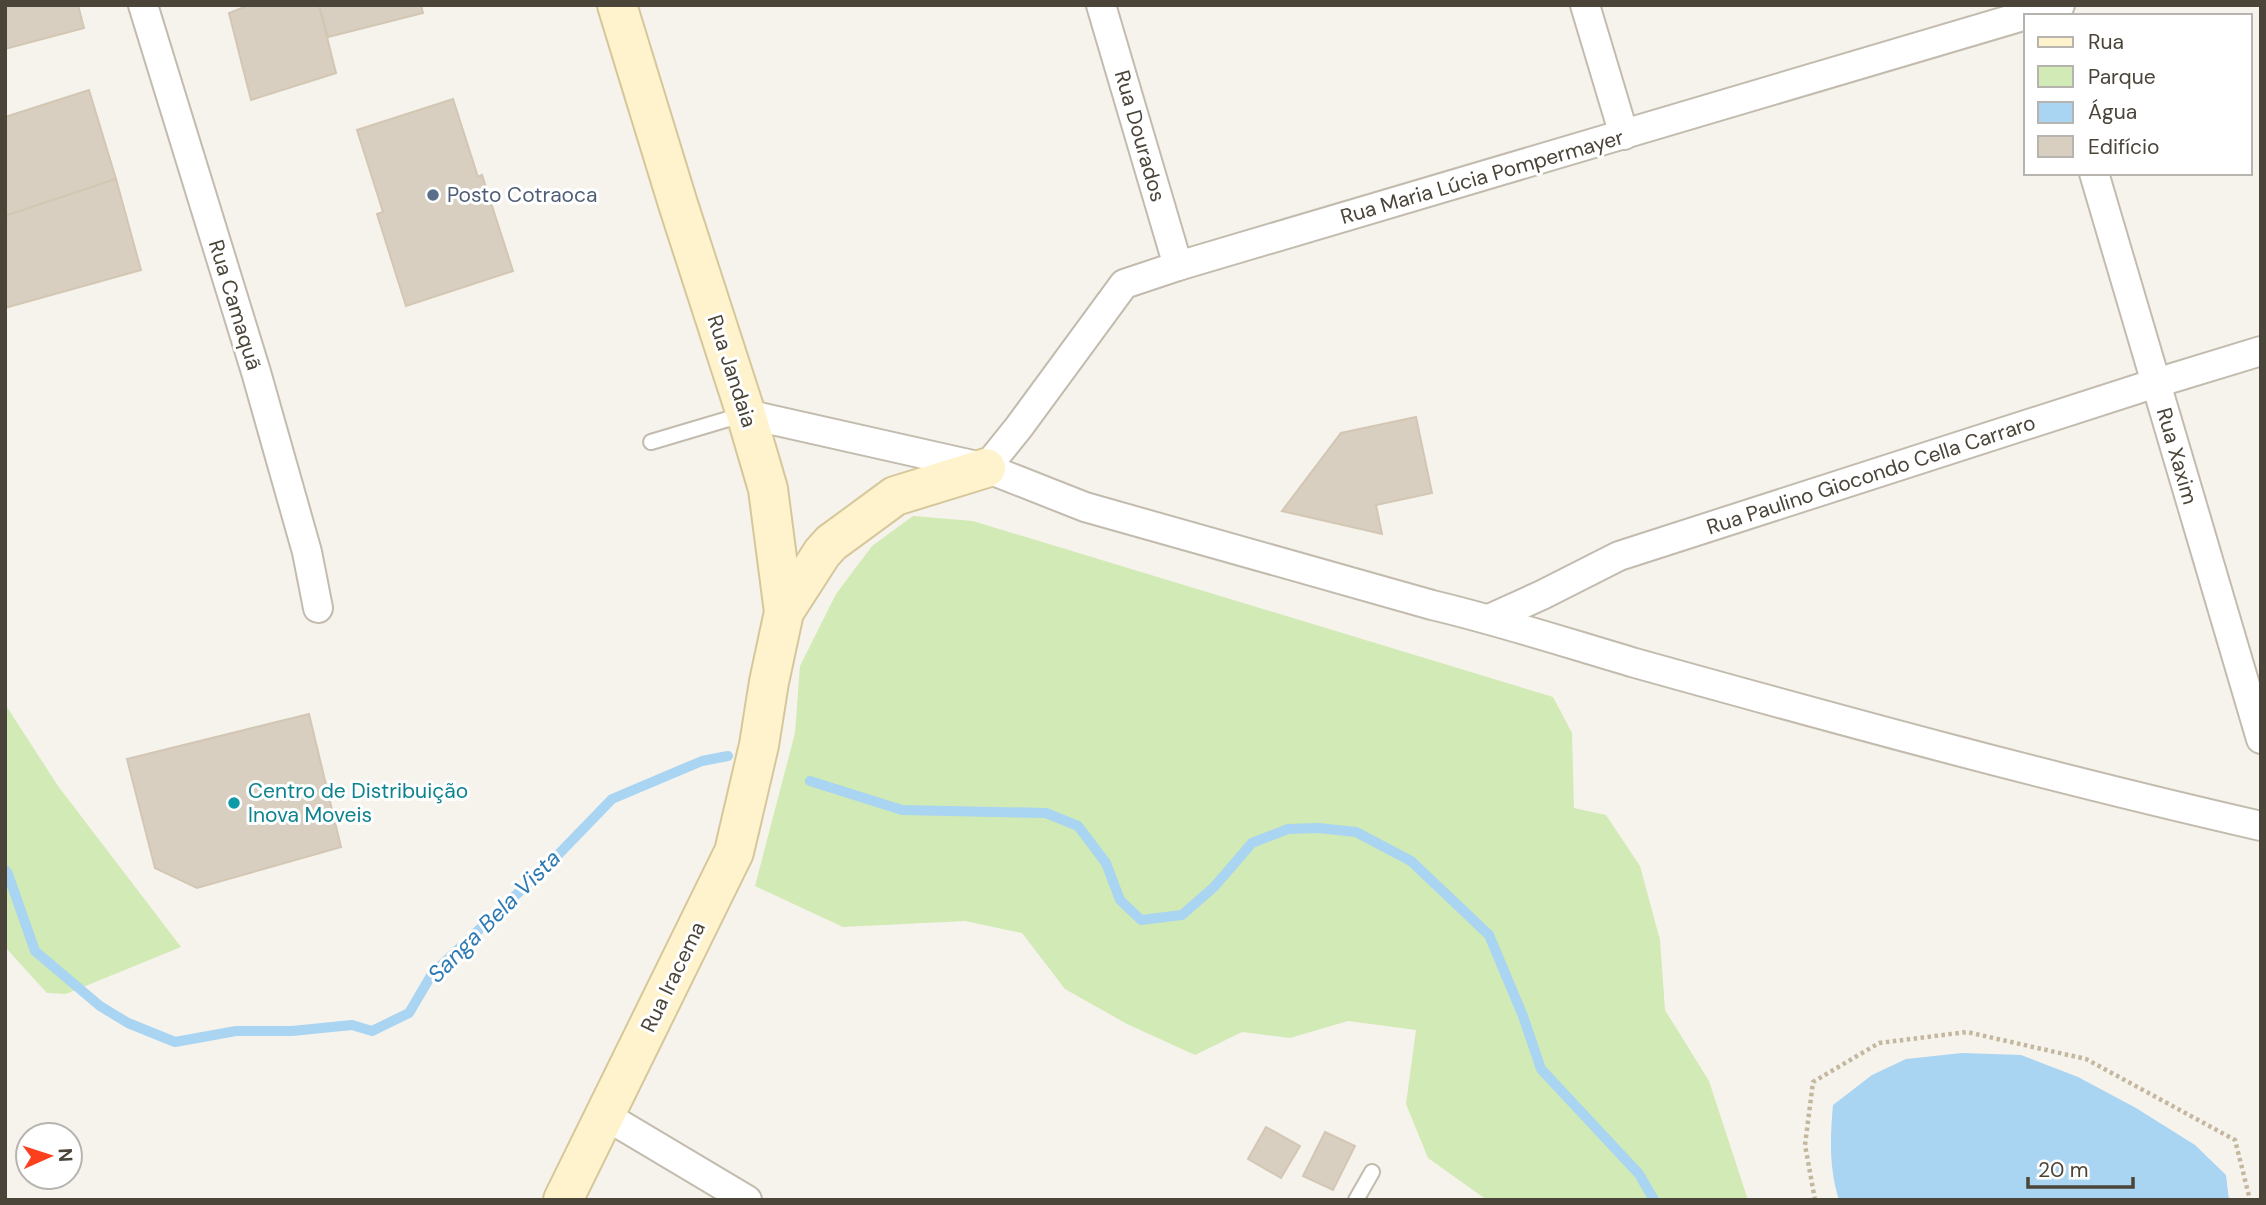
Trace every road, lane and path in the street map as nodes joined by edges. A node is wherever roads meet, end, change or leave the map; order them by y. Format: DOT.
graph roads {
  1 [pos="143,5"];
  2 [pos="617,5"];
  3 [pos="1101,5"];
  4 [pos="1585,5"];
  5 [pos="2049,9"];
  6 [pos="2032,14"];
  7 [pos="2024,16"];
  8 [pos="1624,135"];
  9 [pos="2095,175"];
  10 [pos="1178,267"];
  11 [pos="2261,351"];
  12 [pos="2156,383"];
  13 [pos="746,414"];
  14 [pos="651,442"];
  15 [pos="986,468"];
  16 [pos="318,608"];
  17 [pos="785,612"];
  18 [pos="1489,618"];
  19 [pos="2261,739"];
  20 [pos="759,745"];
  21 [pos="2261,826"];
  22 [pos="606,1116"];
  23 [pos="1372,1172"];
  24 [pos="563,1200"];
  25 [pos="747,1200"];
  26 [pos="1356,1200"];
  27 [pos="1815,1200"];
  28 [pos="2249,1200"];
  1 -- 16 [label="street, Rua Camaquã"];
  2 -- 13 [label="street, Rua Jandaia"];
  3 -- 10 [label="street, Rua Dourados"];
  4 -- 8 [label="street"];
  5 -- 6 [label="street, Rua Maria Lúcia Pompermayer"];
  7 -- 8 [label="street, Rua Maria Lúcia Pompermayer"];
  8 -- 10 [label="street, Rua Maria Lúcia Pompermayer"];
  9 -- 12 [label="street, Rua Xaxim"];
  10 -- 15 [label="street, Rua Maria Lúcia Pompermayer"];
  11 -- 12 [label="street, Rua Paulino Giocondo Cella Carraro"];
  12 -- 18 [label="street, Rua Paulino Giocondo Cella Carraro"];
  12 -- 19 [label="street, Rua Xaxim"];
  13 -- 14 [label="lane"];
  13 -- 15 [label="street"];
  13 -- 17 [label="street, Rua Jandaia"];
  15 -- 17 [label="street"];
  15 -- 18 [label="street"];
  17 -- 20 [label="street, Rua Jandaia"];
  18 -- 21 [label="street"];
  20 -- 22 [label="street, Rua Iracema"];
  22 -- 24 [label="street, Rua Iracema"];
  22 -- 25 [label="street"];
  23 -- 26 [label="lane"];
  27 -- 28 [label="path"];
}
